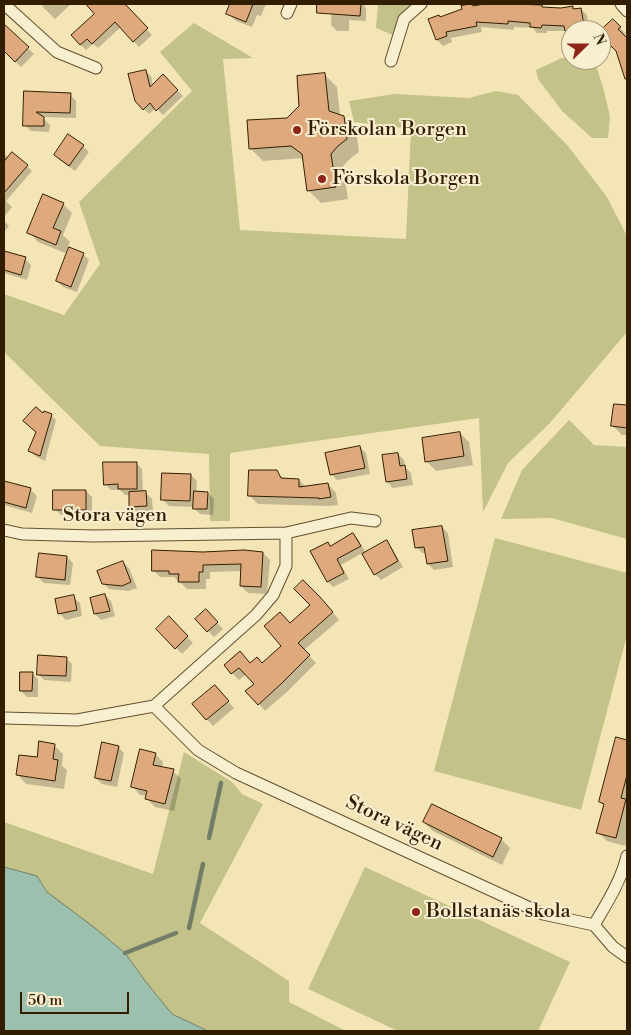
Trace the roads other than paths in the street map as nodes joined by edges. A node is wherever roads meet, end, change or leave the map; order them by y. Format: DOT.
graph roads {
  1 [pos="4,4"];
  2 [pos="421,4"];
  3 [pos="622,4"];
  4 [pos="627,11"];
  5 [pos="391,61"];
  6 [pos="96,68"];
  7 [pos="375,521"];
  8 [pos="4,530"];
  9 [pos="286,534"];
  10 [pos="154,706"];
  11 [pos="4,718"];
  12 [pos="627,856"];
  13 [pos="594,925"];
  14 [pos="627,957"];
  1 -- 6 [label="street"];
  2 -- 5 [label="street"];
  3 -- 4 [label="street"];
  7 -- 9 [label="street, Stora vägen"];
  8 -- 9 [label="street, Stora vägen"];
  9 -- 10 [label="street"];
  10 -- 11 [label="street"];
  10 -- 13 [label="street, Stora vägen"];
  12 -- 13 [label="street"];
  13 -- 14 [label="street"];
}
